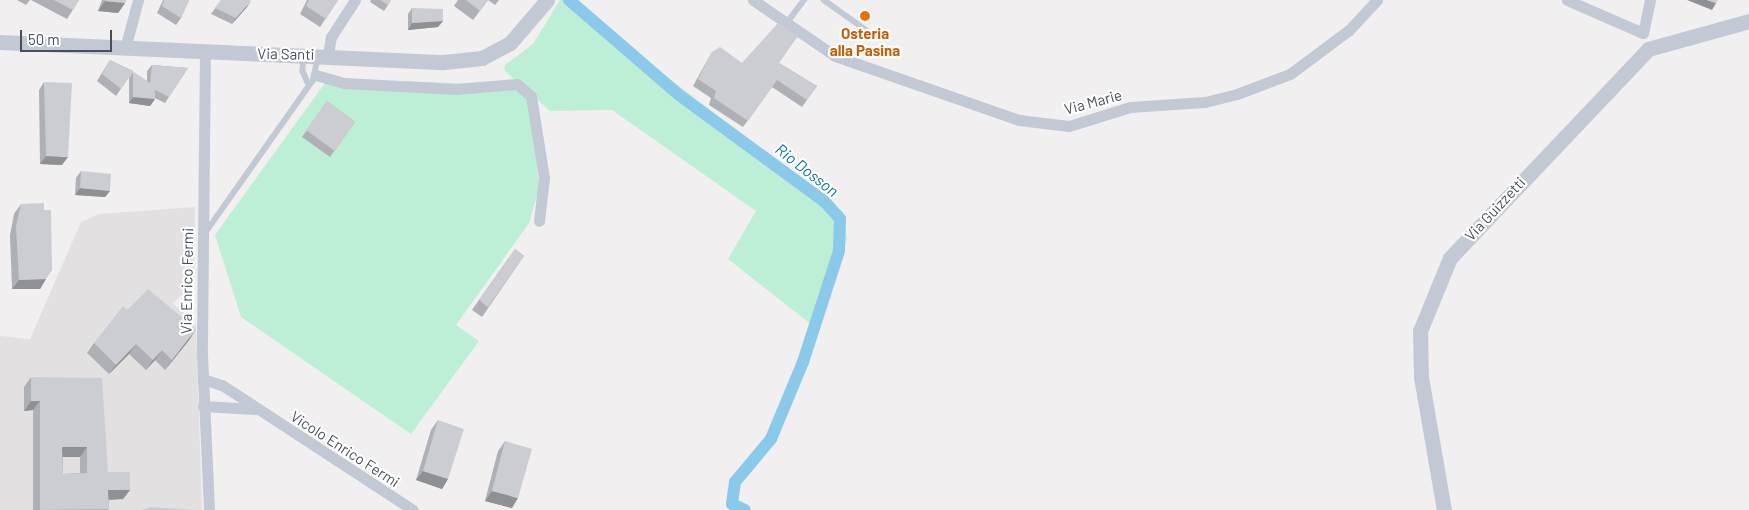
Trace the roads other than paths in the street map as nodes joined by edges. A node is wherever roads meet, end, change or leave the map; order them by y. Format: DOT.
graph roads {
  1 [pos="138,0"];
  2 [pos="355,0"];
  3 [pos="753,0"];
  4 [pos="804,0"];
  5 [pos="824,0"];
  6 [pos="1378,0"];
  7 [pos="1567,0"];
  8 [pos="1650,0"];
  9 [pos="547,1"];
  10 [pos="1749,21"];
  11 [pos="786,24"];
  12 [pos="869,32"];
  13 [pos="1643,33"];
  14 [pos="0,42"];
  15 [pos="125,48"];
  16 [pos="1648,49"];
  17 [pos="205,52"];
  18 [pos="316,55"];
  19 [pos="312,80"];
  20 [pos="539,221"];
  21 [pos="203,236"];
  22 [pos="203,379"];
  23 [pos="203,406"];
  24 [pos="260,411"];
  25 [pos="209,510"];
  26 [pos="413,510"];
  27 [pos="1444,510"];
  1 -- 15 [label="street"];
  2 -- 18 [label="street"];
  3 -- 11 [label="street, Via Marie"];
  4 -- 11 [label="lane"];
  5 -- 12 [label="lane"];
  6 -- 11 [label="street, Via Marie"];
  7 -- 13 [label="street"];
  8 -- 13 [label="street"];
  9 -- 18 [label="street, Via Santi"];
  10 -- 16 [label="street"];
  13 -- 16 [label="street"];
  14 -- 15 [label="street, Via Santi"];
  15 -- 17 [label="street, Via Santi"];
  16 -- 27 [label="street, Via Guizzetti"];
  17 -- 18 [label="street, Via Santi"];
  17 -- 21 [label="street, Via Enrico Fermi"];
  18 -- 19 [label="lane"];
  18 -- 19 [label="lane"];
  19 -- 20 [label="street"];
  19 -- 21 [label="lane"];
  21 -- 22 [label="street, Via Enrico Fermi"];
  22 -- 23 [label="street, Via Enrico Fermi"];
  22 -- 24 [label="street, Vicolo Enrico Fermi"];
  23 -- 24 [label="street, Vicolo Enrico Fermi"];
  23 -- 25 [label="street, Via Enrico Fermi"];
  24 -- 26 [label="street, Vicolo Enrico Fermi"];
}
